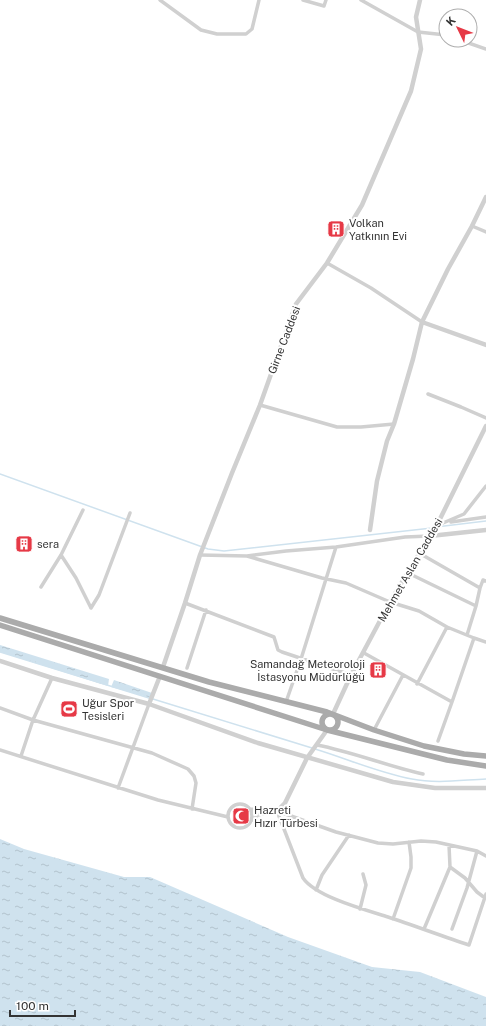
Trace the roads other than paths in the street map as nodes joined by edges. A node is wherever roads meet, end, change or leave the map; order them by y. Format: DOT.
graph roads {
  1 [pos="160,0"];
  2 [pos="259,0"];
  3 [pos="303,0"];
  4 [pos="326,0"];
  5 [pos="361,0"];
  6 [pos="420,0"];
  7 [pos="418,32"];
  8 [pos="438,34"];
  9 [pos="486,197"];
  10 [pos="472,226"];
  11 [pos="486,232"];
  12 [pos="327,263"];
  13 [pos="422,322"];
  14 [pos="486,345"];
  15 [pos="428,394"];
  16 [pos="260,405"];
  17 [pos="486,418"];
  18 [pos="394,424"];
  19 [pos="486,426"];
  20 [pos="486,486"];
  21 [pos="84,510"];
  22 [pos="130,513"];
  23 [pos="486,517"];
  24 [pos="446,522"];
  25 [pos="434,528"];
  26 [pos="370,530"];
  27 [pos="486,530"];
  28 [pos="430,536"];
  29 [pos="336,547"];
  30 [pos="419,553"];
  31 [pos="61,555"];
  32 [pos="200,555"];
  33 [pos="247,556"];
  34 [pos="408,573"];
  35 [pos="326,579"];
  36 [pos="486,581"];
  37 [pos="41,587"];
  38 [pos="480,588"];
  39 [pos="390,602"];
  40 [pos="185,603"];
  41 [pos="476,606"];
  42 [pos="206,610"];
  43 [pos="0,618"];
  44 [pos="0,625"];
  45 [pos="448,627"];
  46 [pos="467,635"];
  47 [pos="474,638"];
  48 [pos="486,642"];
  49 [pos="364,653"];
  50 [pos="301,659"];
  51 [pos="0,661"];
  52 [pos="163,667"];
  53 [pos="186,668"];
  54 [pos="403,675"];
  55 [pos="160,676"];
  56 [pos="351,676"];
  57 [pos="52,678"];
  58 [pos="417,684"];
  59 [pos="286,702"];
  60 [pos="452,702"];
  61 [pos="149,704"];
  62 [pos="0,708"];
  63 [pos="333,714"];
  64 [pos="33,720"];
  65 [pos="326,730"];
  66 [pos="374,730"];
  67 [pos="438,741"];
  68 [pos="316,744"];
  69 [pos="133,748"];
  70 [pos="0,750"];
  71 [pos="21,756"];
  72 [pos="486,756"];
  73 [pos="307,758"];
  74 [pos="486,766"];
  75 [pos="423,774"];
  76 [pos="118,788"];
  77 [pos="486,788"];
  78 [pos="192,809"];
  79 [pos="250,809"];
  80 [pos="277,811"];
  81 [pos="228,816"];
  82 [pos="252,820"];
  83 [pos="349,835"];
  84 [pos="409,842"];
  85 [pos="449,845"];
  86 [pos="476,852"];
  87 [pos="486,856"];
  88 [pos="450,867"];
  89 [pos="363,874"];
  90 [pos="468,882"];
  91 [pos="316,890"];
  92 [pos="486,896"];
  93 [pos="360,909"];
  94 [pos="393,919"];
  95 [pos="424,929"];
  96 [pos="452,929"];
  1 -- 2 [label="street"];
  3 -- 4 [label="street"];
  5 -- 7 [label="street"];
  6 -- 7 [label="street, Girne Caddesi"];
  7 -- 8 [label="street"];
  7 -- 12 [label="street, Girne Caddesi"];
  9 -- 10 [label="street"];
  10 -- 11 [label="street"];
  10 -- 13 [label="street"];
  12 -- 13 [label="street"];
  12 -- 16 [label="street, Girne Caddesi"];
  13 -- 14 [label="street"];
  13 -- 18 [label="street"];
  15 -- 17 [label="street"];
  16 -- 18 [label="street"];
  16 -- 32 [label="street, Girne Caddesi"];
  18 -- 26 [label="street"];
  19 -- 25 [label="street, Mehmet Aslan Caddesi"];
  20 -- 24 [label="street"];
  21 -- 31 [label="street"];
  22 -- 31 [label="street"];
  23 -- 24 [label="street"];
  24 -- 25 [label="street"];
  25 -- 28 [label="street, Mehmet Aslan Caddesi"];
  27 -- 28 [label="street"];
  28 -- 29 [label="street"];
  28 -- 30 [label="street, Mehmet Aslan Caddesi"];
  29 -- 33 [label="street"];
  29 -- 35 [label="street"];
  30 -- 34 [label="street, Mehmet Aslan Caddesi"];
  30 -- 38 [label="street"];
  31 -- 37 [label="street"];
  32 -- 33 [label="street"];
  32 -- 40 [label="street, Girne Caddesi"];
  33 -- 35 [label="street"];
  34 -- 39 [label="street, Mehmet Aslan Caddesi"];
  34 -- 41 [label="street"];
  35 -- 39 [label="street"];
  35 -- 50 [label="street"];
  36 -- 38 [label="street"];
  38 -- 41 [label="street"];
  39 -- 45 [label="street"];
  39 -- 49 [label="street, Mehmet Aslan Caddesi"];
  40 -- 42 [label="street"];
  40 -- 52 [label="street, Girne Caddesi"];
  41 -- 46 [label="street"];
  42 -- 50 [label="street"];
  42 -- 53 [label="street"];
  43 -- 52 [label="main road"];
  44 -- 55 [label="main road"];
  45 -- 46 [label="street"];
  45 -- 58 [label="street"];
  46 -- 47 [label="street"];
  47 -- 48 [label="street"];
  47 -- 60 [label="street"];
  49 -- 54 [label="street"];
  49 -- 56 [label="street, Mehmet Aslan Caddesi"];
  50 -- 56 [label="street"];
  50 -- 59 [label="street"];
  51 -- 57 [label="street"];
  52 -- 59 [label="main road"];
  54 -- 58 [label="street"];
  54 -- 66 [label="street"];
  55 -- 61 [label="street"];
  55 -- 65 [label="main road"];
  56 -- 63 [label="street, Mehmet Aslan Caddesi"];
  57 -- 61 [label="street"];
  57 -- 64 [label="street"];
  58 -- 60 [label="street"];
  59 -- 63 [label="main road"];
  60 -- 67 [label="street"];
  61 -- 69 [label="street"];
  61 -- 73 [label="street"];
  62 -- 64 [label="street"];
  63 -- 65 [label="main road"];
  63 -- 65 [label="main road"];
  63 -- 66 [label="main road"];
  64 -- 69 [label="street"];
  64 -- 71 [label="street"];
  65 -- 68 [label="street"];
  65 -- 74 [label="main road"];
  66 -- 72 [label="main road"];
  68 -- 73 [label="street"];
  68 -- 75 [label="street"];
  69 -- 76 [label="street"];
  69 -- 78 [label="street"];
  70 -- 71 [label="street"];
  71 -- 76 [label="street"];
  73 -- 77 [label="street"];
  73 -- 80 [label="street"];
  76 -- 78 [label="street"];
  78 -- 81 [label="street"];
  79 -- 80 [label="street"];
  79 -- 81 [label="street"];
  79 -- 82 [label="street"];
  80 -- 82 [label="street"];
  80 -- 83 [label="street"];
  80 -- 91 [label="street"];
  81 -- 82 [label="street"];
  83 -- 84 [label="street"];
  83 -- 91 [label="street"];
  84 -- 85 [label="street"];
  84 -- 94 [label="street"];
  85 -- 86 [label="street"];
  85 -- 88 [label="street"];
  86 -- 87 [label="street"];
  86 -- 90 [label="street"];
  88 -- 90 [label="street"];
  88 -- 95 [label="street"];
  89 -- 93 [label="street"];
  90 -- 92 [label="street"];
  90 -- 96 [label="street"];
  91 -- 93 [label="street"];
  92 -- 95 [label="street"];
  93 -- 94 [label="street"];
  94 -- 95 [label="street"];
}
